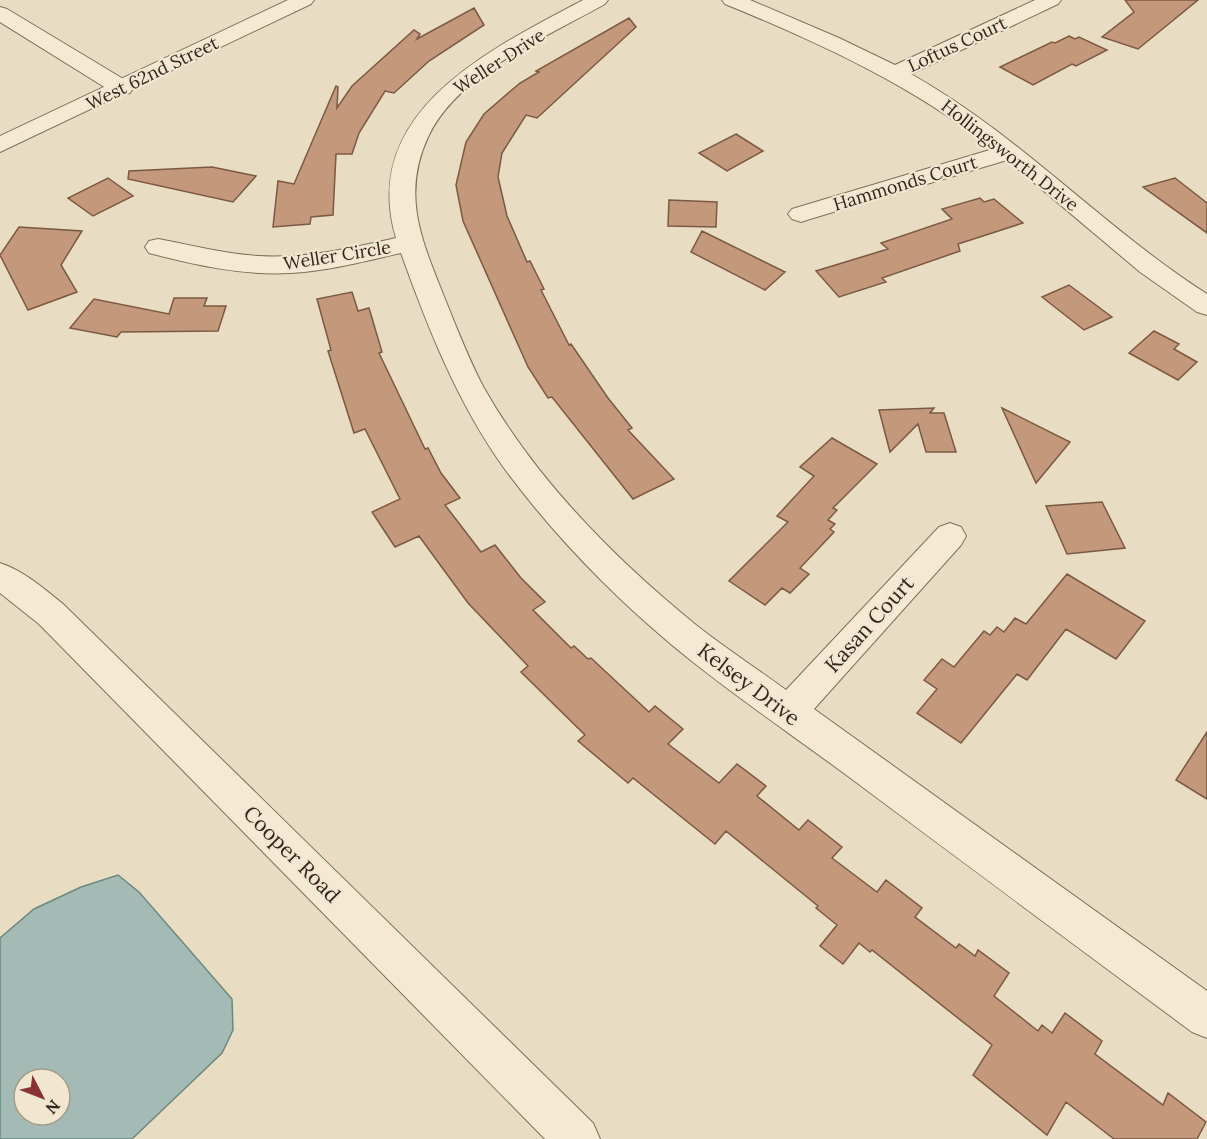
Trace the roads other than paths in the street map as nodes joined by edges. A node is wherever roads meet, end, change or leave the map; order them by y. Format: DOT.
graph roads {
  1 [pos="304,0"];
  2 [pos="598,0"];
  3 [pos="732,0"];
  4 [pos="1051,0"];
  5 [pos="0,13"];
  6 [pos="895,73"];
  7 [pos="122,88"];
  8 [pos="0,145"];
  9 [pos="1010,151"];
  10 [pos="801,214"];
  11 [pos="410,243"];
  12 [pos="158,247"];
  13 [pos="1207,306"];
  14 [pos="950,536"];
  15 [pos="0,576"];
  16 [pos="788,713"];
  17 [pos="1207,1017"];
  18 [pos="563,1134"];
  1 -- 7 [label="street, West 62nd Street"];
  2 -- 11 [label="street, Weller Drive"];
  3 -- 6 [label="street, Hollingsworth Drive"];
  4 -- 6 [label="street, Loftus Court"];
  5 -- 7 [label="street"];
  6 -- 9 [label="street, Hollingsworth Drive"];
  7 -- 8 [label="street, West 62nd Street"];
  9 -- 10 [label="street, Hammonds Court"];
  9 -- 13 [label="street, Hollingsworth Drive"];
  11 -- 12 [label="street, Weller Circle"];
  11 -- 16 [label="street, Kelsey Drive"];
  14 -- 16 [label="street, Kasan Court"];
  15 -- 18 [label="street, Cooper Road"];
  16 -- 17 [label="street, Kelsey Drive"];
}
